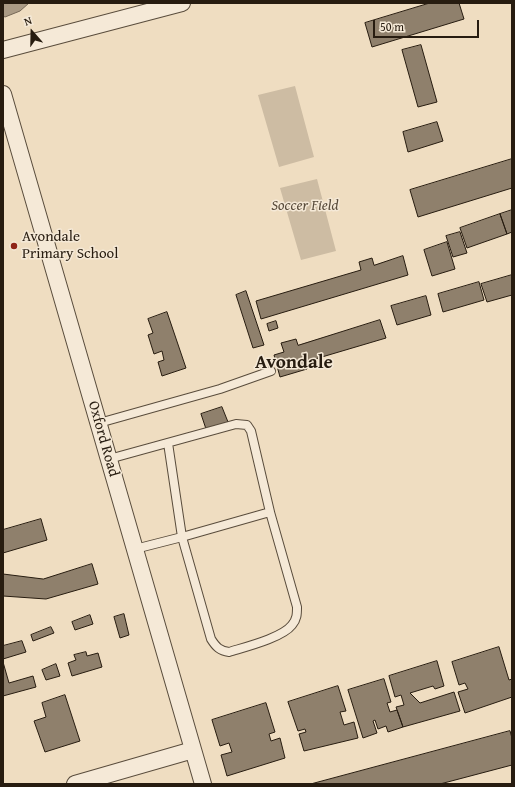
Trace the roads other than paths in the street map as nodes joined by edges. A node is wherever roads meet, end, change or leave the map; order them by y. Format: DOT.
graph roads {
  1 [pos="182,3"];
  2 [pos="3,50"];
  3 [pos="3,94"];
  4 [pos="271,371"];
  5 [pos="99,423"];
  6 [pos="168,443"];
  7 [pos="109,459"];
  8 [pos="270,512"];
  9 [pos="182,537"];
  10 [pos="135,549"];
  11 [pos="192,750"];
  12 [pos="75,784"];
  13 [pos="203,784"];
  1 -- 2 [label="street"];
  3 -- 5 [label="street, Oxford Road"];
  4 -- 5 [label="lane"];
  5 -- 7 [label="street, Oxford Road"];
  6 -- 7 [label="lane"];
  6 -- 8 [label="lane"];
  6 -- 9 [label="lane"];
  7 -- 10 [label="street, Oxford Road"];
  8 -- 9 [label="lane"];
  8 -- 9 [label="lane"];
  9 -- 10 [label="lane"];
  10 -- 11 [label="street, Oxford Road"];
  11 -- 12 [label="street"];
  11 -- 13 [label="street, Oxford Road"];
}
